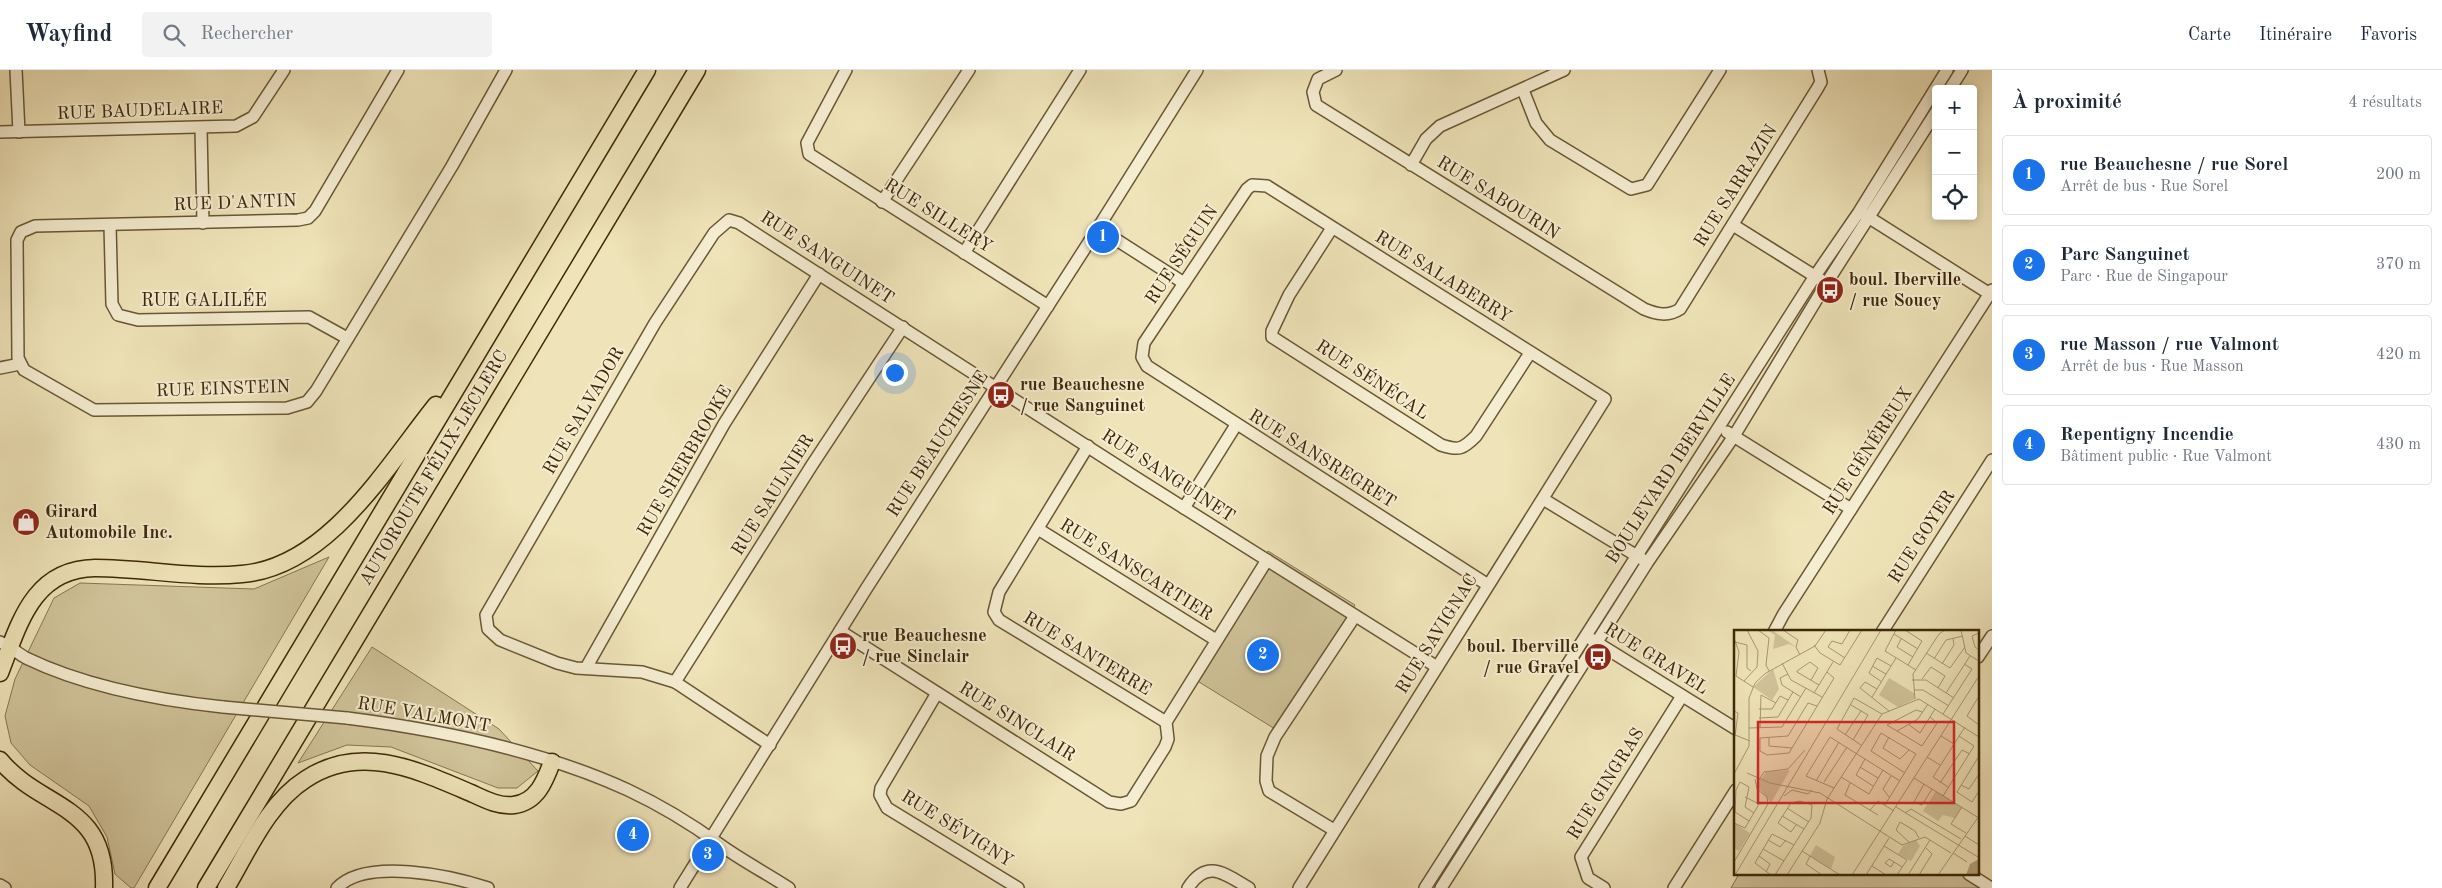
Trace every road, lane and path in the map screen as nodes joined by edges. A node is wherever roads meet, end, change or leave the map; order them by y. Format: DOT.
graph roads {
  1 [pos="16,70"];
  2 [pos="284,70"];
  3 [pos="398,70"];
  4 [pos="506,70"];
  5 [pos="647,70"];
  6 [pos="696,70"];
  7 [pos="846,70"];
  8 [pos="969,70"];
  9 [pos="1080,70"];
  10 [pos="1197,70"];
  11 [pos="1336,70"];
  12 [pos="1564,70"];
  13 [pos="1720,70"];
  14 [pos="1818,70"];
  15 [pos="1947,70"];
  16 [pos="1962,70"];
  17 [pos="1953,85"];
  18 [pos="1523,90"];
  19 [pos="1932,118"];
  20 [pos="202,128"];
  21 [pos="0,132"];
  22 [pos="19,132"];
  23 [pos="1411,164"];
  24 [pos="1263,185"];
  25 [pos="882,202"];
  26 [pos="1859,212"];
  27 [pos="1869,219"];
  28 [pos="729,220"];
  29 [pos="202,223"];
  30 [pos="110,225"];
  31 [pos="1733,225"];
  32 [pos="1098,228"];
  33 [pos="1332,228"];
  34 [pos="964,253"];
  35 [pos="819,274"];
  36 [pos="1815,276"];
  37 [pos="1184,283"];
  38 [pos="1826,284"];
  39 [pos="1991,292"];
  40 [pos="1048,306"];
  41 [pos="1669,314"];
  42 [pos="903,328"];
  43 [pos="347,338"];
  44 [pos="1530,353"];
  45 [pos="476,354"];
  46 [pos="1142,357"];
  47 [pos="20,364"];
  48 [pos="0,368"];
  49 [pos="996,386"];
  50 [pos="1605,399"];
  51 [pos="1236,425"];
  52 [pos="1720,426"];
  53 [pos="1734,436"];
  54 [pos="1088,446"];
  55 [pos="1992,460"];
  56 [pos="1543,499"];
  57 [pos="1184,508"];
  58 [pos="1851,509"];
  59 [pos="1038,529"];
  60 [pos="1636,556"];
  61 [pos="1267,560"];
  62 [pos="1647,563"];
  63 [pos="1488,585"];
  64 [pos="1355,616"];
  65 [pos="1775,630"];
  66 [pos="1883,630"];
  67 [pos="840,631"];
  68 [pos="1584,635"];
  69 [pos="1992,636"];
  70 [pos="1216,640"];
  71 [pos="1597,643"];
  72 [pos="4,650"];
  73 [pos="1980,654"];
  74 [pos="1437,666"];
  75 [pos="586,668"];
  76 [pos="0,673"];
  77 [pos="675,682"];
  78 [pos="937,693"];
  79 [pos="1682,696"];
  80 [pos="1166,722"];
  81 [pos="1734,728"];
  82 [pos="770,745"];
  83 [pos="0,760"];
  84 [pos="552,762"];
  85 [pos="1734,793"];
  86 [pos="1334,830"];
  87 [pos="711,837"];
  88 [pos="443,875"];
  89 [pos="1972,876"];
  90 [pos="0,885"];
  91 [pos="482,887"];
  92 [pos="5,888"];
  93 [pos="104,888"];
  94 [pos="157,888"];
  95 [pos="206,888"];
  96 [pos="226,888"];
  97 [pos="337,888"];
  98 [pos="443,888"];
  99 [pos="680,888"];
  100 [pos="790,888"];
  101 [pos="1018,888"];
  102 [pos="1188,888"];
  103 [pos="1249,888"];
  104 [pos="1299,888"];
  105 [pos="1425,888"];
  106 [pos="1441,888"];
  107 [pos="1604,888"];
  108 [pos="1674,888"];
  109 [pos="1991,888"];
  1 -- 22 [label="street"];
  2 -- 20 [label="street, RUE BAUDELAIRE"];
  3 -- 29 [label="street, RUE D'ANTIN"];
  4 -- 43 [label="street, RUE EINSTEIN"];
  5 -- 45 [label="highway, AUTOROUTE FÉLIX-LECLERC"];
  6 -- 95 [label="highway, AUTOROUTE FÉLIX-LECLERC"];
  7 -- 25 [label="street, RUE SILLERY"];
  8 -- 25 [label="street"];
  9 -- 34 [label="street"];
  10 -- 32 [label="street, RUE BEAUCHESNE"];
  11 -- 23 [label="street, RUE SABOURIN"];
  12 -- 18 [label="street"];
  13 -- 18 [label="street"];
  14 -- 31 [label="street, RUE SARRAZIN"];
  15 -- 26 [label="street, BOULEVARD IBERVILLE"];
  16 -- 17 [label="street"];
  18 -- 23 [label="street"];
  19 -- 27 [label="street, BOULEVARD IBERVILLE"];
  20 -- 22 [label="street, RUE BAUDELAIRE"];
  20 -- 29 [label="street"];
  21 -- 22 [label="street, RUE BAUDELAIRE"];
  23 -- 41 [label="street, RUE SABOURIN"];
  24 -- 33 [label="street, RUE SALABERRY"];
  24 -- 37 [label="street, RUE SÉGUIN"];
  25 -- 34 [label="street, RUE SILLERY"];
  26 -- 27 [label="street"];
  26 -- 36 [label="street, BOULEVARD IBERVILLE"];
  27 -- 38 [label="street, BOULEVARD IBERVILLE"];
  27 -- 39 [label="street"];
  28 -- 35 [label="street, RUE SANGUINET"];
  28 -- 75 [label="street, RUE SALVADOR"];
  29 -- 30 [label="street, RUE D'ANTIN"];
  30 -- 43 [label="street, RUE GALILÉE"];
  30 -- 47 [label="street, RUE D'ANTIN"];
  31 -- 36 [label="street"];
  31 -- 41 [label="street, RUE SARRAZIN"];
  32 -- 37 [label="street"];
  32 -- 40 [label="street, RUE BEAUCHESNE"];
  33 -- 44 [label="street, RUE SALABERRY"];
  33 -- 44 [label="street, RUE SÉNÉCAL"];
  34 -- 40 [label="street, RUE SILLERY"];
  35 -- 42 [label="street, RUE SANGUINET"];
  35 -- 75 [label="street, RUE SHERBROOKE"];
  36 -- 38 [label="street"];
  36 -- 52 [label="street, BOULEVARD IBERVILLE"];
  37 -- 46 [label="street, RUE SÉGUIN"];
  38 -- 53 [label="street, BOULEVARD IBERVILLE"];
  39 -- 58 [label="street, RUE GÉNÉREUX"];
  40 -- 49 [label="street, RUE BEAUCHESNE"];
  42 -- 49 [label="street, RUE SANGUINET"];
  42 -- 77 [label="street, RUE SAULNIER"];
  43 -- 47 [label="street, RUE EINSTEIN"];
  44 -- 50 [label="street, RUE SALABERRY"];
  45 -- 72 [label="highway"];
  45 -- 94 [label="highway, AUTOROUTE FÉLIX-LECLERC"];
  46 -- 51 [label="street, RUE SANSREGRET"];
  47 -- 48 [label="street"];
  49 -- 54 [label="street, RUE SANGUINET"];
  49 -- 67 [label="street, RUE BEAUCHESNE"];
  50 -- 56 [label="street, RUE SAVIGNAC"];
  51 -- 57 [label="street"];
  51 -- 63 [label="street, RUE SANSREGRET"];
  52 -- 53 [label="street"];
  52 -- 60 [label="street, BOULEVARD IBERVILLE"];
  53 -- 58 [label="street"];
  53 -- 62 [label="street, BOULEVARD IBERVILLE"];
  54 -- 57 [label="street, RUE SANGUINET"];
  54 -- 59 [label="street"];
  55 -- 66 [label="street, RUE GOYER"];
  56 -- 60 [label="street"];
  56 -- 63 [label="street, RUE SAVIGNAC"];
  57 -- 61 [label="street, RUE SANGUINET"];
  58 -- 65 [label="street, RUE GÉNÉREUX"];
  59 -- 70 [label="street, RUE SANSCARTIER"];
  59 -- 80 [label="street, RUE SANTERRE"];
  60 -- 62 [label="street"];
  60 -- 68 [label="street, BOULEVARD IBERVILLE"];
  61 -- 64 [label="street, RUE SANGUINET"];
  61 -- 70 [label="street"];
  62 -- 71 [label="street, BOULEVARD IBERVILLE"];
  63 -- 74 [label="street, RUE SAVIGNAC"];
  64 -- 74 [label="street, RUE SANGUINET"];
  64 -- 86 [label="street"];
  67 -- 78 [label="street, RUE SINCLAIR"];
  67 -- 82 [label="street, RUE BEAUCHESNE"];
  68 -- 71 [label="street, RUE GRAVEL"];
  68 -- 105 [label="street, BOULEVARD IBERVILLE"];
  69 -- 73 [label="street"];
  70 -- 80 [label="street"];
  71 -- 79 [label="street, RUE GRAVEL"];
  71 -- 106 [label="street, BOULEVARD IBERVILLE"];
  72 -- 76 [label="highway"];
  72 -- 84 [label="street, RUE VALMONT, bridge"];
  74 -- 86 [label="street, RUE SAVIGNAC"];
  75 -- 77 [label="street"];
  77 -- 82 [label="street"];
  78 -- 80 [label="street, RUE SINCLAIR"];
  78 -- 101 [label="street, RUE SÉVIGNY"];
  79 -- 81 [label="street, RUE GRAVEL"];
  79 -- 107 [label="street, RUE GINGRAS"];
  82 -- 87 [label="street, RUE BEAUCHESNE"];
  83 -- 93 [label="highway"];
  84 -- 87 [label="street, RUE VALMONT"];
  84 -- 96 [label="highway"];
  85 -- 108 [label="street"];
  86 -- 104 [label="street, RUE SAVIGNAC"];
  87 -- 99 [label="street, RUE BEAUCHESNE"];
  87 -- 100 [label="street, RUE VALMONT"];
  88 -- 91 [label="street"];
  88 -- 97 [label="street"];
  88 -- 98 [label="street"];
  89 -- 109 [label="street"];
  90 -- 92 [label="street"];
  102 -- 103 [label="street"];
}
